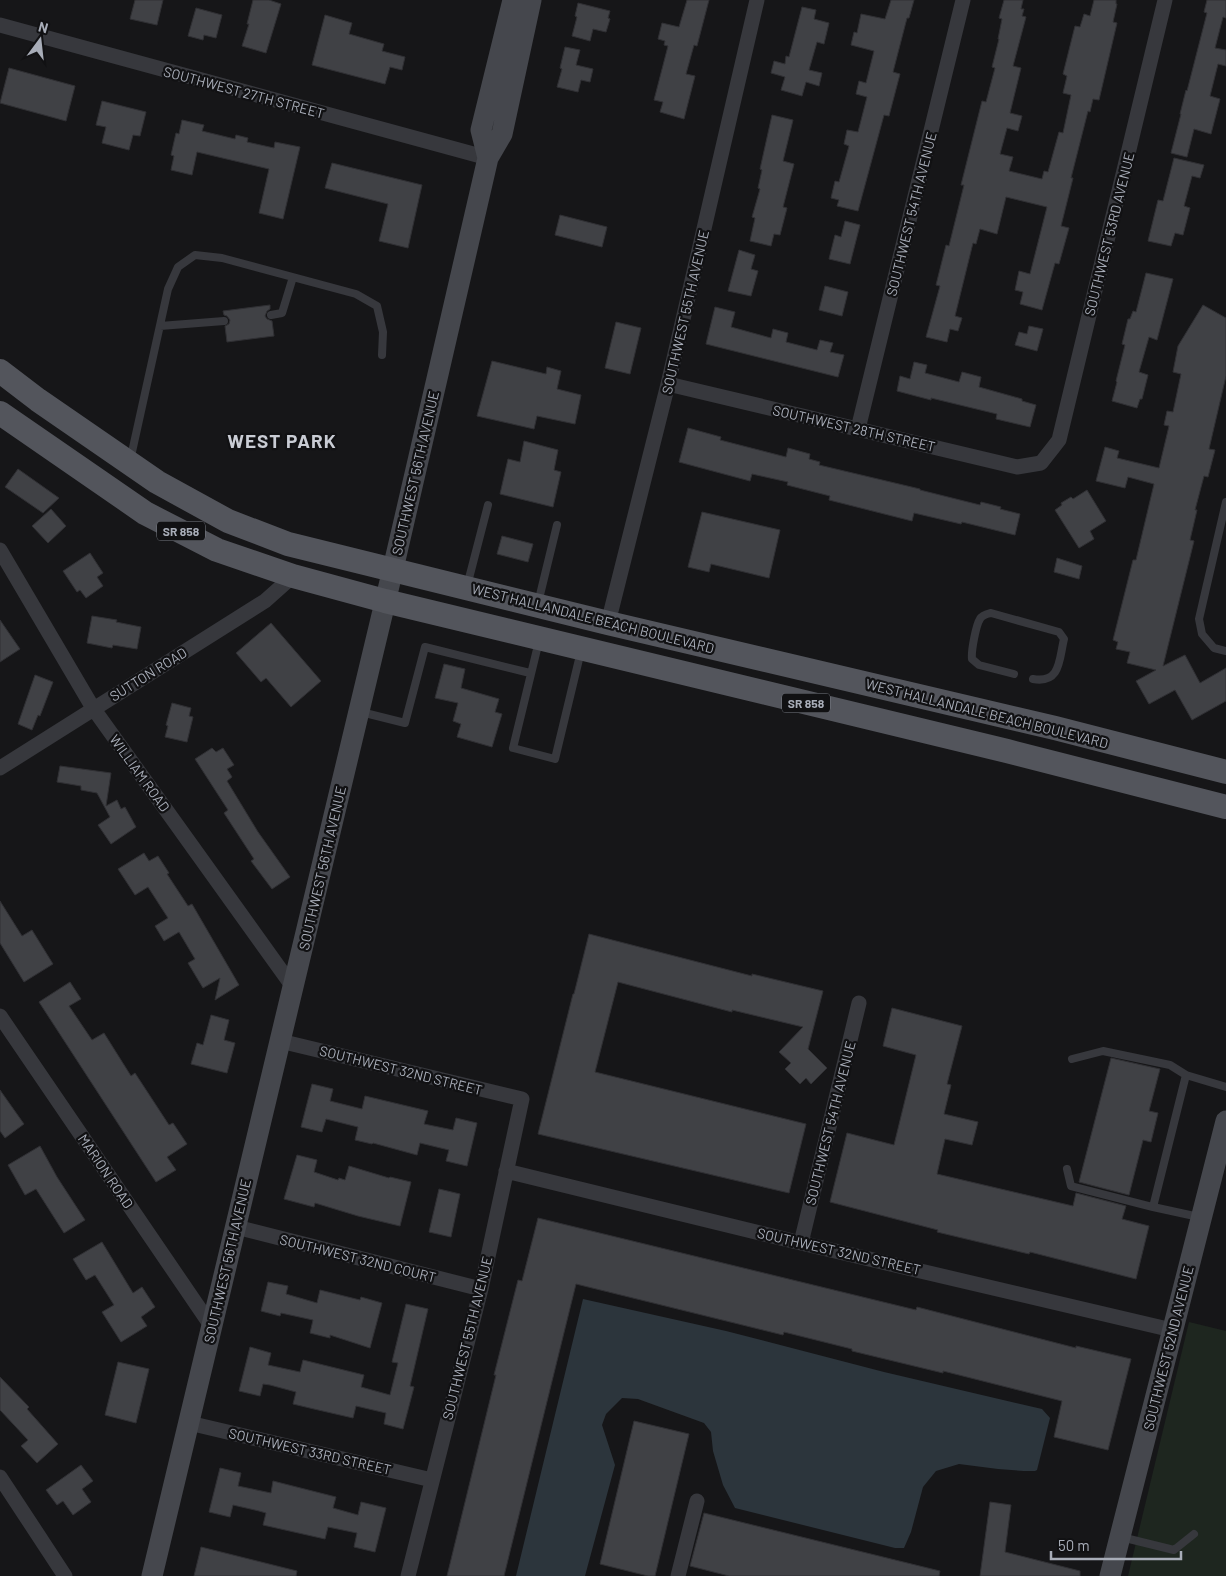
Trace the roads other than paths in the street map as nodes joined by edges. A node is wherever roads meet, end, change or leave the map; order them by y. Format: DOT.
graph roads {
  1 [pos="514,0"];
  2 [pos="531,0"];
  3 [pos="757,0"];
  4 [pos="963,0"];
  5 [pos="1165,0"];
  6 [pos="0,25"];
  7 [pos="488,158"];
  8 [pos="292,277"];
  9 [pos="271,315"];
  10 [pos="224,321"];
  11 [pos="160,326"];
  12 [pos="382,355"];
  13 [pos="0,372"];
  14 [pos="668,384"];
  15 [pos="0,393"];
  16 [pos="38,400"];
  17 [pos="0,413"];
  18 [pos="858,429"];
  19 [pos="129,462"];
  20 [pos="1041,463"];
  21 [pos="1226,502"];
  22 [pos="488,505"];
  23 [pos="557,524"];
  24 [pos="0,550"];
  25 [pos="393,569"];
  26 [pos="293,576"];
  27 [pos="467,588"];
  28 [pos="385,601"];
  29 [pos="538,605"];
  30 [pos="608,623"];
  31 [pos="540,639"];
  32 [pos="581,649"];
  33 [pos="1226,651"];
  34 [pos="530,673"];
  35 [pos="1014,674"];
  36 [pos="1033,679"];
  37 [pos="93,708"];
  38 [pos="359,712"];
  39 [pos="0,768"];
  40 [pos="1226,772"];
  41 [pos="1226,807"];
  42 [pos="294,987"];
  43 [pos="859,1003"];
  44 [pos="0,1016"];
  45 [pos="280,1041"];
  46 [pos="1072,1059"];
  47 [pos="1186,1075"];
  48 [pos="1226,1086"];
  49 [pos="522,1099"];
  50 [pos="1226,1121"];
  51 [pos="1067,1169"];
  52 [pos="506,1170"];
  53 [pos="1153,1207"];
  54 [pos="1201,1217"];
  55 [pos="236,1227"];
  56 [pos="801,1243"];
  57 [pos="480,1289"];
  58 [pos="212,1327"];
  59 [pos="1172,1330"];
  60 [pos="189,1423"];
  61 [pos="0,1477"];
  62 [pos="432,1480"];
  63 [pos="697,1501"];
  64 [pos="1194,1534"];
  65 [pos="1120,1536"];
  66 [pos="65,1576"];
  67 [pos="152,1576"];
  68 [pos="408,1576"];
  69 [pos="678,1576"];
  70 [pos="1110,1576"];
  1 -- 7 [label="street, SOUTHWEST 56TH AVENUE"];
  2 -- 7 [label="street, SOUTHWEST 56TH AVENUE"];
  3 -- 14 [label="street, SOUTHWEST 55TH AVENUE"];
  4 -- 18 [label="street, SOUTHWEST 54TH AVENUE"];
  5 -- 20 [label="street, SOUTHWEST 53RD AVENUE"];
  6 -- 7 [label="street, SOUTHWEST 27TH STREET"];
  7 -- 25 [label="street, SOUTHWEST 56TH AVENUE"];
  8 -- 9 [label="lane"];
  8 -- 11 [label="lane"];
  8 -- 12 [label="lane"];
  10 -- 11 [label="lane"];
  11 -- 19 [label="lane"];
  13 -- 16 [label="main road, WEST HALLANDALE BEACH BOULEVARD / SR 858"];
  14 -- 18 [label="street, SOUTHWEST 28TH STREET"];
  14 -- 30 [label="street, SOUTHWEST 55TH AVENUE"];
  15 -- 16 [label="main road"];
  16 -- 19 [label="main road, WEST HALLANDALE BEACH BOULEVARD / SR 858"];
  17 -- 26 [label="main road, SR 858"];
  18 -- 20 [label="street, SOUTHWEST 28TH STREET"];
  19 -- 25 [label="main road, WEST HALLANDALE BEACH BOULEVARD / SR 858"];
  21 -- 33 [label="lane"];
  22 -- 27 [label="lane"];
  23 -- 29 [label="lane"];
  24 -- 37 [label="street, WILLIAM ROAD"];
  25 -- 27 [label="main road, WEST HALLANDALE BEACH BOULEVARD / SR 858"];
  25 -- 28 [label="street, SOUTHWEST 56TH AVENUE"];
  26 -- 28 [label="main road, SR 858"];
  26 -- 37 [label="street, SUTTON ROAD"];
  27 -- 29 [label="main road, WEST HALLANDALE BEACH BOULEVARD / SR 858"];
  28 -- 31 [label="main road, SR 858"];
  28 -- 38 [label="street, SOUTHWEST 56TH AVENUE"];
  29 -- 30 [label="main road, WEST HALLANDALE BEACH BOULEVARD / SR 858"];
  30 -- 40 [label="main road, WEST HALLANDALE BEACH BOULEVARD / SR 858"];
  31 -- 32 [label="main road, SR 858"];
  31 -- 34 [label="lane"];
  32 -- 34 [label="lane"];
  32 -- 41 [label="main road, SR 858"];
  34 -- 38 [label="lane"];
  35 -- 36 [label="lane"];
  37 -- 39 [label="street, SUTTON ROAD"];
  37 -- 42 [label="street, WILLIAM ROAD"];
  38 -- 42 [label="street, SOUTHWEST 56TH AVENUE"];
  42 -- 45 [label="street, SOUTHWEST 56TH AVENUE"];
  43 -- 56 [label="street, SOUTHWEST 54TH AVENUE"];
  44 -- 58 [label="street, MARION ROAD"];
  45 -- 49 [label="street, SOUTHWEST 32ND STREET"];
  45 -- 55 [label="street, SOUTHWEST 56TH AVENUE"];
  46 -- 47 [label="lane"];
  47 -- 48 [label="lane"];
  47 -- 53 [label="lane"];
  49 -- 52 [label="street, SOUTHWEST 55TH AVENUE"];
  50 -- 54 [label="street, SOUTHWEST 52ND AVENUE"];
  51 -- 53 [label="lane"];
  52 -- 56 [label="street, SOUTHWEST 32ND STREET"];
  52 -- 57 [label="street, SOUTHWEST 55TH AVENUE"];
  53 -- 54 [label="lane"];
  54 -- 59 [label="street, SOUTHWEST 52ND AVENUE"];
  55 -- 57 [label="street, SOUTHWEST 32ND COURT"];
  55 -- 58 [label="street, SOUTHWEST 56TH AVENUE"];
  56 -- 59 [label="street, SOUTHWEST 32ND STREET"];
  57 -- 62 [label="street, SOUTHWEST 55TH AVENUE"];
  58 -- 60 [label="street, SOUTHWEST 56TH AVENUE"];
  59 -- 65 [label="street, SOUTHWEST 52ND AVENUE"];
  60 -- 62 [label="street, SOUTHWEST 33RD STREET"];
  60 -- 67 [label="street, SOUTHWEST 56TH AVENUE"];
  61 -- 66 [label="street"];
  62 -- 68 [label="street, SOUTHWEST 55TH AVENUE"];
  63 -- 69 [label="street"];
  64 -- 65 [label="lane"];
  65 -- 70 [label="street, SOUTHWEST 52ND AVENUE"];
}
